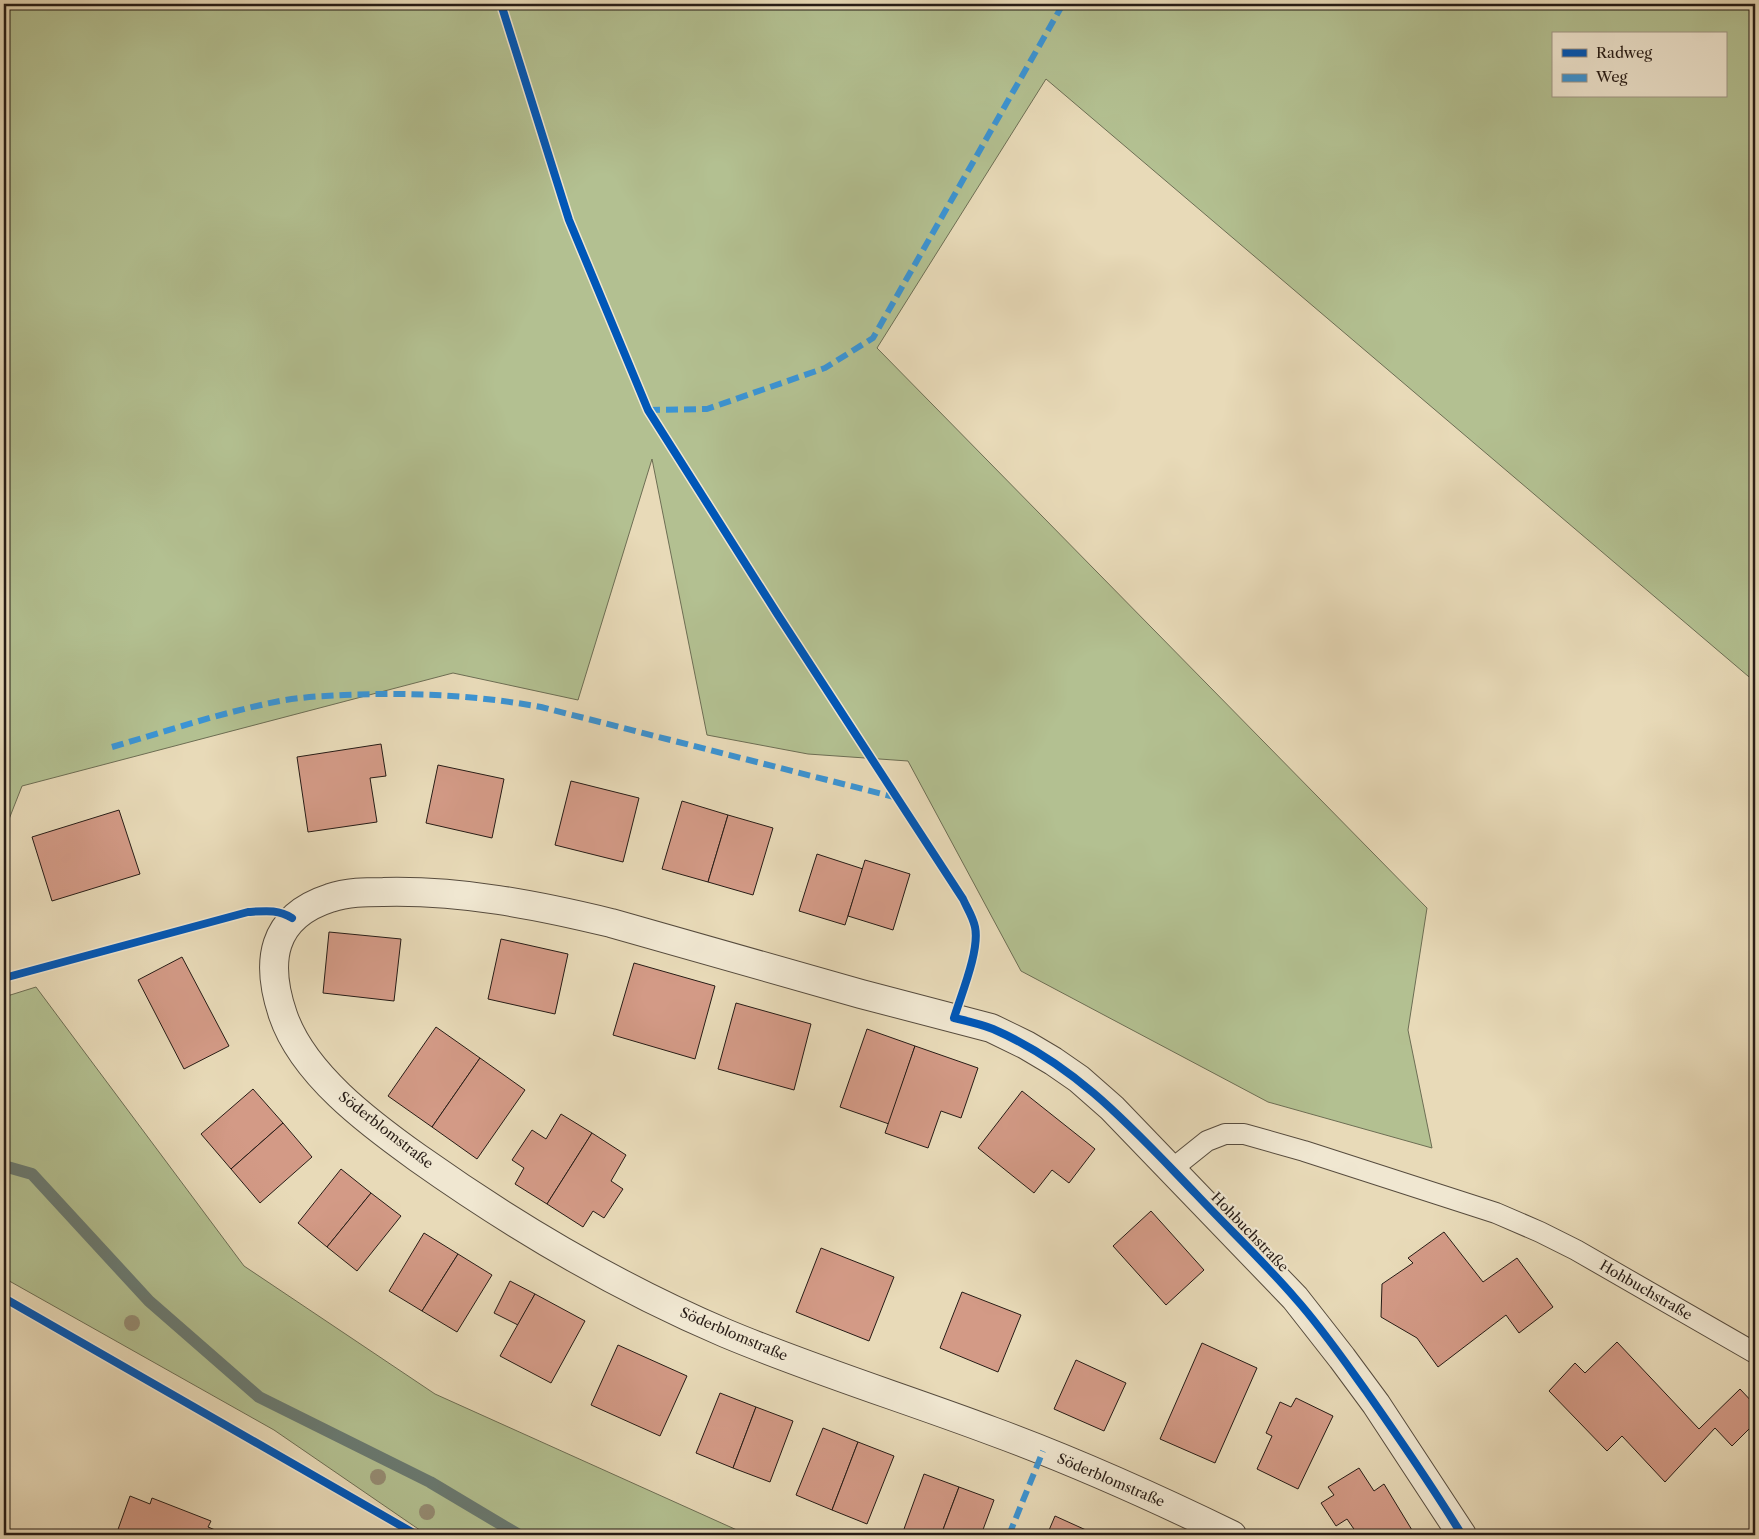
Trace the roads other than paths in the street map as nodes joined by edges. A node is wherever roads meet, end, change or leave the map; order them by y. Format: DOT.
graph roads {
  1 [pos="954,1018"];
  2 [pos="1172,1169"];
  3 [pos="1755,1353"];
  4 [pos="1232,1535"];
  5 [pos="1462,1535"];
  1 -- 2 [label="street, Hohbuchstraße"];
  1 -- 4 [label="street, Söderblomstraße"];
  2 -- 3 [label="lane, Hohbuchstraße"];
  2 -- 5 [label="street, Hohbuchstraße"];
}
